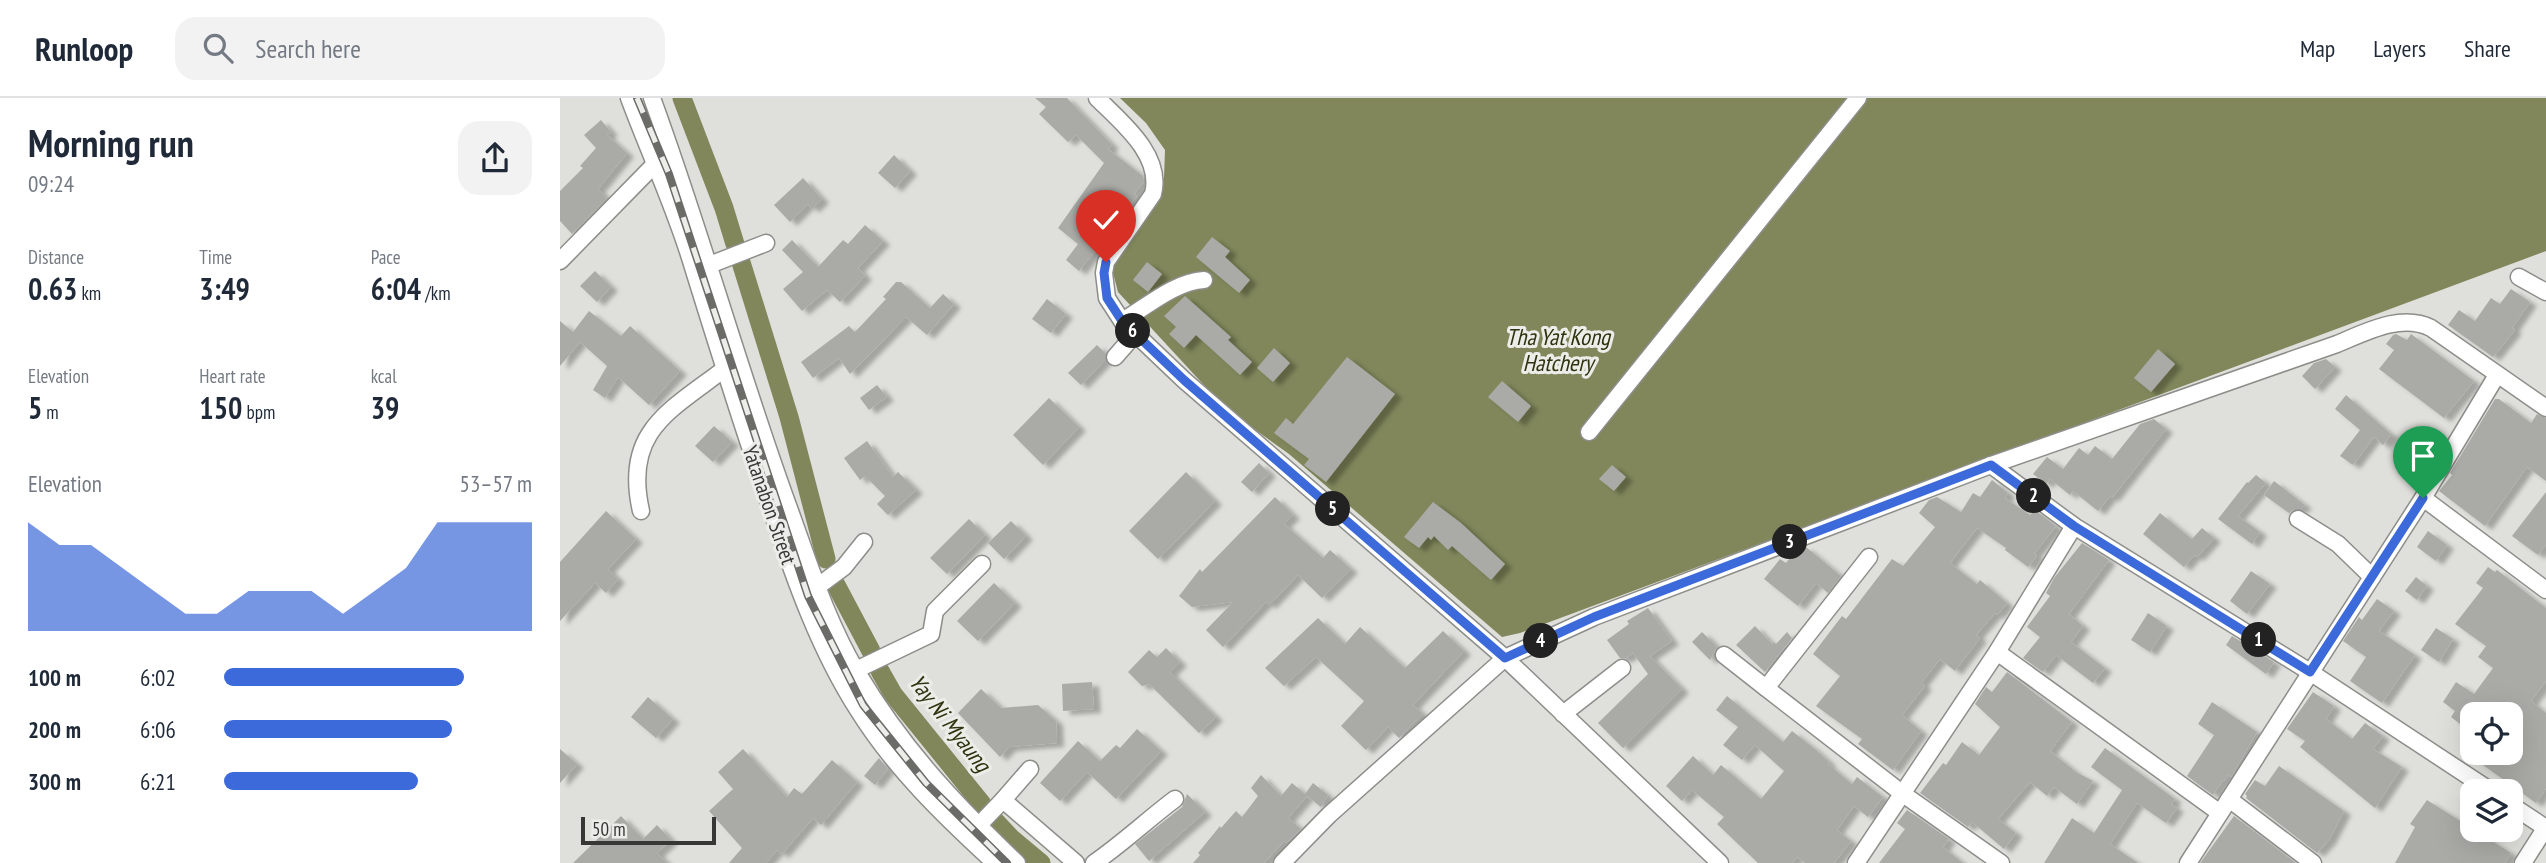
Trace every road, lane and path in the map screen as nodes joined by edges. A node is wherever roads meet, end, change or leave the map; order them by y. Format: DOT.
graph roads {
  1 [pos="629,98"];
  2 [pos="652,98"];
  3 [pos="1097,98"];
  4 [pos="1858,98"];
  5 [pos="656,163"];
  6 [pos="766,243"];
  7 [pos="560,261"];
  8 [pos="701,268"];
  9 [pos="2519,277"];
  10 [pos="1204,279"];
  11 [pos="2546,292"];
  12 [pos="1122,321"];
  13 [pos="1136,333"];
  14 [pos="1115,357"];
  15 [pos="741,363"];
  16 [pos="723,370"];
  17 [pos="2497,375"];
  18 [pos="2546,408"];
  19 [pos="1589,432"];
  20 [pos="1991,465"];
  21 [pos="768,475"];
  22 [pos="2423,498"];
  23 [pos="641,511"];
  24 [pos="2298,519"];
  25 [pos="2074,526"];
  26 [pos="864,542"];
  27 [pos="1869,557"];
  28 [pos="982,564"];
  29 [pos="2372,577"];
  30 [pos="817,587"];
  31 [pos="2546,590"];
  32 [pos="1997,652"];
  33 [pos="1724,655"];
  34 [pos="1505,658"];
  35 [pos="1622,668"];
  36 [pos="856,670"];
  37 [pos="2310,672"];
  38 [pos="1766,688"];
  39 [pos="1563,714"];
  40 [pos="1030,769"];
  41 [pos="2473,779"];
  42 [pos="1903,794"];
  43 [pos="1175,799"];
  44 [pos="999,804"];
  45 [pos="2225,806"];
  46 [pos="2523,813"];
  47 [pos="980,823"];
  48 [pos="2546,828"];
  49 [pos="995,863"];
  50 [pos="1017,863"];
  51 [pos="1076,863"];
  52 [pos="1094,863"];
  53 [pos="1282,863"];
  54 [pos="1720,863"];
  55 [pos="1857,863"];
  56 [pos="2001,863"];
  57 [pos="2188,863"];
  58 [pos="2313,863"];
  59 [pos="2523,863"];
  1 -- 5 [label="street, Yatanabon Street"];
  2 -- 8 [label="street"];
  3 -- 12 [label="street"];
  4 -- 19 [label="street"];
  5 -- 7 [label="street"];
  5 -- 8 [label="street, Yatanabon Street"];
  6 -- 8 [label="street"];
  8 -- 15 [label="street"];
  8 -- 16 [label="street, Yatanabon Street"];
  9 -- 11 [label="street"];
  10 -- 12 [label="street"];
  12 -- 13 [label="street"];
  13 -- 14 [label="street"];
  13 -- 34 [label="street"];
  15 -- 16 [label="street"];
  15 -- 21 [label="street"];
  16 -- 21 [label="street, Yatanabon Street"];
  16 -- 23 [label="street"];
  17 -- 18 [label="street"];
  17 -- 20 [label="street"];
  17 -- 22 [label="street"];
  20 -- 25 [label="street"];
  20 -- 34 [label="street"];
  21 -- 30 [label="street"];
  21 -- 49 [label="street, Yatanabon Street"];
  22 -- 29 [label="street"];
  22 -- 31 [label="street"];
  24 -- 29 [label="street"];
  25 -- 32 [label="street"];
  25 -- 37 [label="street"];
  26 -- 30 [label="street"];
  27 -- 38 [label="street"];
  28 -- 36 [label="street"];
  29 -- 37 [label="street"];
  30 -- 36 [label="street"];
  32 -- 42 [label="street"];
  32 -- 45 [label="street"];
  33 -- 38 [label="street"];
  34 -- 39 [label="street"];
  34 -- 53 [label="street"];
  35 -- 39 [label="street"];
  36 -- 47 [label="street"];
  37 -- 41 [label="street"];
  37 -- 45 [label="street"];
  38 -- 42 [label="street"];
  39 -- 54 [label="street"];
  40 -- 44 [label="street"];
  42 -- 55 [label="street"];
  42 -- 56 [label="street"];
  43 -- 52 [label="street"];
  44 -- 47 [label="street"];
  44 -- 51 [label="street"];
  45 -- 57 [label="street"];
  45 -- 58 [label="street"];
  46 -- 48 [label="street"];
  47 -- 50 [label="street"];
  48 -- 59 [label="street"];
}
